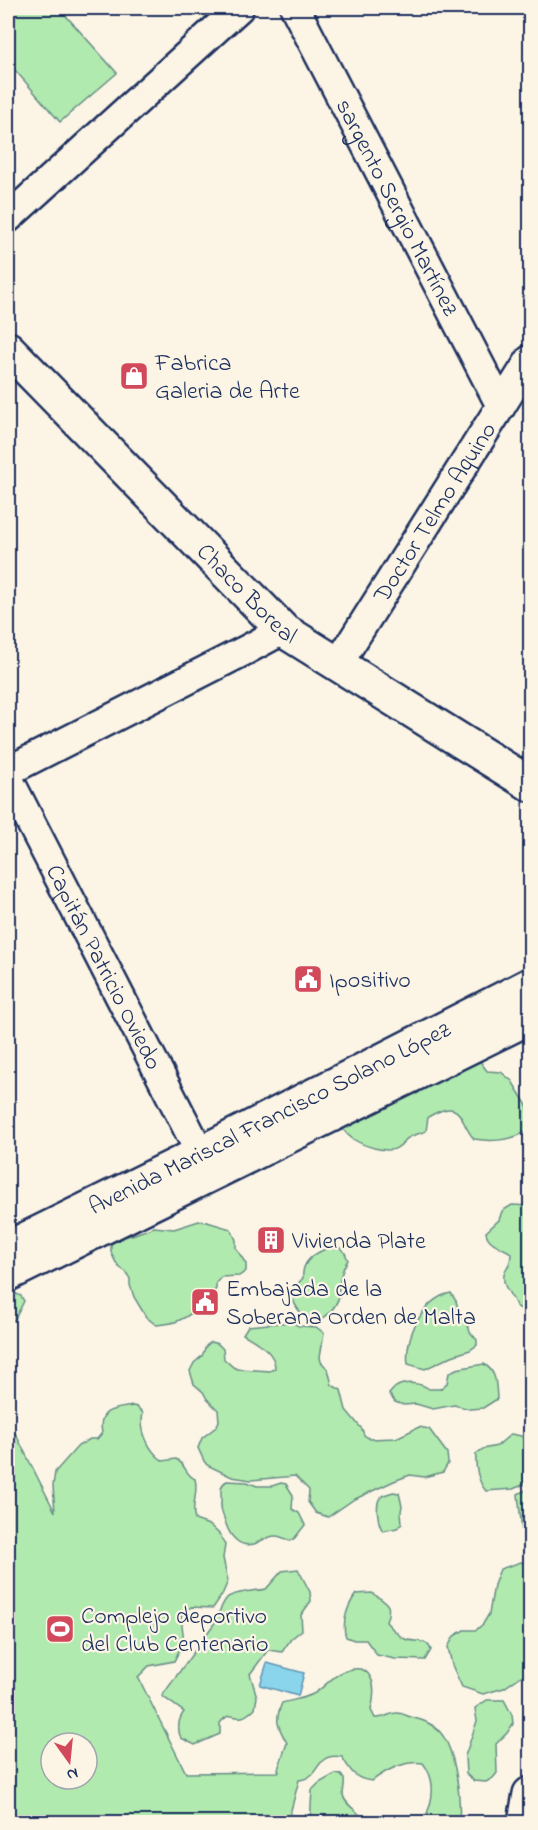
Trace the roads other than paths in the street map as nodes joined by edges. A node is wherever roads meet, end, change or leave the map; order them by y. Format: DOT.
graph roads {
  1 [pos="239,8"];
  2 [pos="295,8"];
  3 [pos="8,218"];
  4 [pos="8,349"];
  5 [pos="531,360"];
  6 [pos="501,406"];
  7 [pos="283,630"];
  8 [pos="338,664"];
  9 [pos="8,771"];
  10 [pos="8,778"];
  11 [pos="531,784"];
  12 [pos="531,985"];
  13 [pos="531,1017"];
  14 [pos="205,1164"];
  15 [pos="8,1248"];
  16 [pos="8,1274"];
  17 [pos="531,1794"];
  18 [pos="525,1822"];
  1 -- 3 [label="street"];
  2 -- 6 [label="street, sargento Sergio Martínez"];
  4 -- 7 [label="main road, Chaco Boreal"];
  5 -- 6 [label="street, Doctor Telmo Aquino"];
  6 -- 8 [label="street, Doctor Telmo Aquino"];
  7 -- 8 [label="main road, Chaco Boreal"];
  7 -- 9 [label="street"];
  8 -- 11 [label="main road, Chaco Boreal"];
  10 -- 14 [label="street, Capitán Patricio Oviedo"];
  12 -- 14 [label="main road, Avenida Mariscal Francisco Solano López"];
  13 -- 14 [label="main road, Avenida Mariscal Francisco Solano López"];
  14 -- 15 [label="main road, Avenida Mariscal Francisco Solano López"];
  14 -- 16 [label="main road, Avenida Mariscal Francisco Solano López"];
  17 -- 18 [label="main road"];
}
